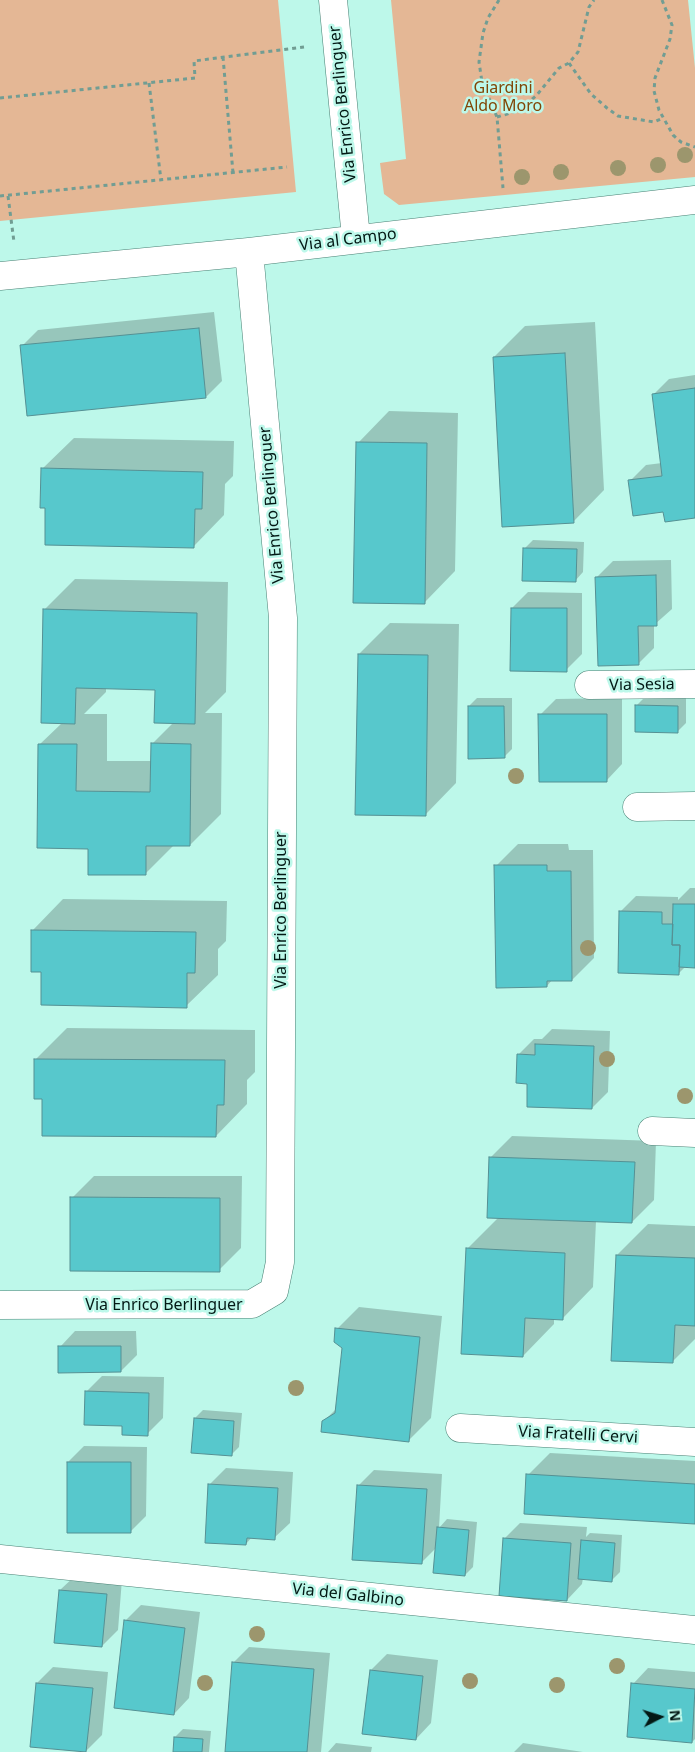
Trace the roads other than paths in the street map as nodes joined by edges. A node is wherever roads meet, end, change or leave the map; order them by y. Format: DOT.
graph roads {
  1 [pos="333,0"];
  2 [pos="695,200"];
  3 [pos="356,238"];
  4 [pos="249,252"];
  5 [pos="9,275"];
  6 [pos="695,684"];
  7 [pos="589,686"];
  8 [pos="695,806"];
  9 [pos="638,807"];
  10 [pos="652,1131"];
  11 [pos="695,1133"];
  12 [pos="0,1305"];
  13 [pos="460,1428"];
  14 [pos="695,1442"];
  15 [pos="0,1559"];
  16 [pos="695,1630"];
  1 -- 3 [label="street, Via Enrico Berlinguer"];
  2 -- 3 [label="street, Via al Campo"];
  3 -- 4 [label="street, Via al Campo"];
  4 -- 5 [label="street, Via al Campo"];
  4 -- 12 [label="street, Via Enrico Berlinguer"];
  6 -- 7 [label="street, Via Sesia"];
  8 -- 9 [label="street"];
  10 -- 11 [label="street"];
  13 -- 14 [label="street, Via Fratelli Cervi"];
  15 -- 16 [label="street, Via del Galbino"];
}
